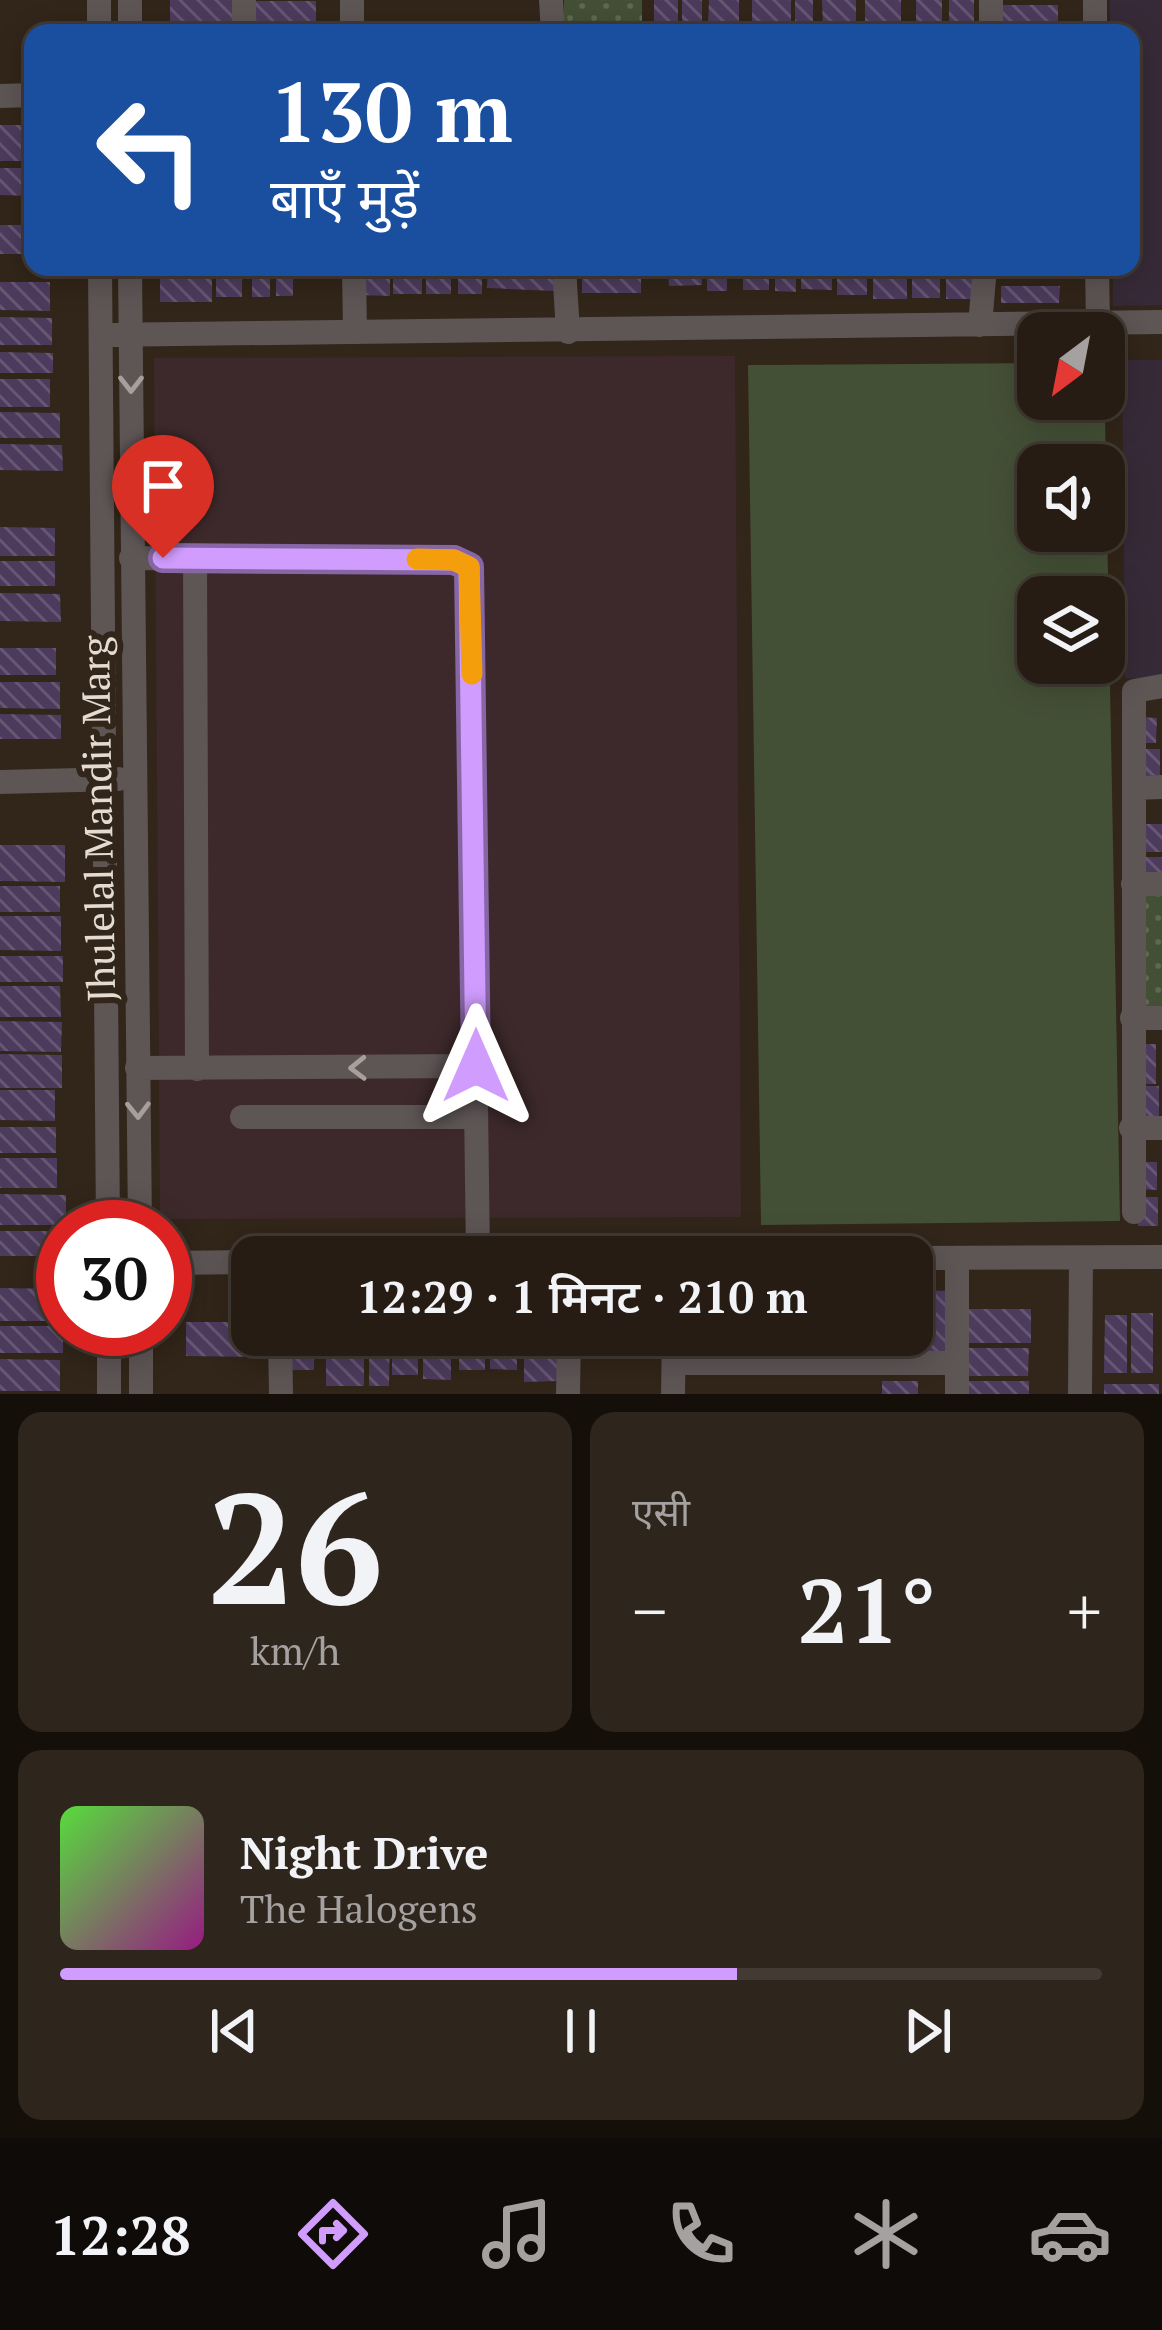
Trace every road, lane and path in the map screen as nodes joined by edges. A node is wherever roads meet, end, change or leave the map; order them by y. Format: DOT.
graph roads {
  1 [pos="100,276"];
  2 [pos="130,276"];
  3 [pos="354,276"];
  4 [pos="565,276"];
  5 [pos="984,276"];
  6 [pos="1097,276"];
  7 [pos="1098,312"];
  8 [pos="1162,322"];
  9 [pos="1125,323"];
  10 [pos="1017,324"];
  11 [pos="980,325"];
  12 [pos="355,332"];
  13 [pos="568,332"];
  14 [pos="130,334"];
  15 [pos="101,335"];
  16 [pos="131,558"];
  17 [pos="195,558"];
  18 [pos="1162,686"];
  19 [pos="132,779"];
  20 [pos="101,780"];
  21 [pos="0,782"];
  22 [pos="1134,788"];
  23 [pos="1162,788"];
  24 [pos="1133,884"];
  25 [pos="1162,884"];
  26 [pos="1132,1018"];
  27 [pos="1162,1018"];
  28 [pos="476,1066"];
  29 [pos="137,1068"];
  30 [pos="197,1069"];
  31 [pos="242,1117"];
  32 [pos="476,1118"];
  33 [pos="1131,1128"];
  34 [pos="1162,1128"];
  35 [pos="108,1200"];
  36 [pos="139,1200"];
  37 [pos="1134,1212"];
  38 [pos="478,1236"];
  39 [pos="1162,1257"];
  40 [pos="933,1258"];
  41 [pos="958,1258"];
  42 [pos="1081,1258"];
  43 [pos="192,1262"];
  44 [pos="231,1262"];
  45 [pos="109,1356"];
  46 [pos="141,1356"];
  47 [pos="280,1356"];
  48 [pos="568,1356"];
  49 [pos="674,1356"];
  50 [pos="674,1363"];
  51 [pos="957,1363"];
  52 [pos="110,1394"];
  53 [pos="141,1394"];
  54 [pos="281,1394"];
  55 [pos="568,1394"];
  56 [pos="673,1394"];
  57 [pos="957,1394"];
  58 [pos="1080,1394"];
  1 -- 15 [label="street, Jhulelal Mandir Marg"];
  2 -- 14 [label="street, Jhulelal Mandir Marg"];
  3 -- 12 [label="street"];
  4 -- 13 [label="street"];
  5 -- 11 [label="street"];
  6 -- 7 [label="street"];
  8 -- 9 [label="street"];
  10 -- 11 [label="street"];
  11 -- 13 [label="street"];
  12 -- 13 [label="street"];
  12 -- 14 [label="street"];
  14 -- 15 [label="street"];
  14 -- 16 [label="street, Jhulelal Mandir Marg, one-way"];
  15 -- 20 [label="street, Jhulelal Mandir Marg"];
  16 -- 17 [label="street"];
  16 -- 19 [label="street, Jhulelal Mandir Marg"];
  17 -- 28 [label="street"];
  17 -- 30 [label="street"];
  18 -- 22 [label="street"];
  19 -- 20 [label="street"];
  19 -- 29 [label="street, Jhulelal Mandir Marg"];
  20 -- 21 [label="street"];
  20 -- 35 [label="street, Jhulelal Mandir Marg"];
  22 -- 23 [label="street"];
  22 -- 24 [label="street"];
  24 -- 25 [label="street"];
  24 -- 26 [label="street"];
  26 -- 27 [label="street"];
  26 -- 33 [label="street"];
  28 -- 30 [label="street, one-way"];
  28 -- 32 [label="street"];
  29 -- 30 [label="street"];
  29 -- 36 [label="street, Jhulelal Mandir Marg, one-way"];
  31 -- 32 [label="street"];
  32 -- 38 [label="street"];
  33 -- 34 [label="street"];
  33 -- 37 [label="street"];
  39 -- 42 [label="street"];
  40 -- 41 [label="street"];
  41 -- 42 [label="street"];
  41 -- 51 [label="street"];
  42 -- 58 [label="street"];
  43 -- 44 [label="street"];
  45 -- 52 [label="street"];
  46 -- 53 [label="street"];
  47 -- 54 [label="street"];
  48 -- 55 [label="street"];
  49 -- 50 [label="street"];
  50 -- 51 [label="street"];
  50 -- 56 [label="street"];
  51 -- 57 [label="street"];
}
